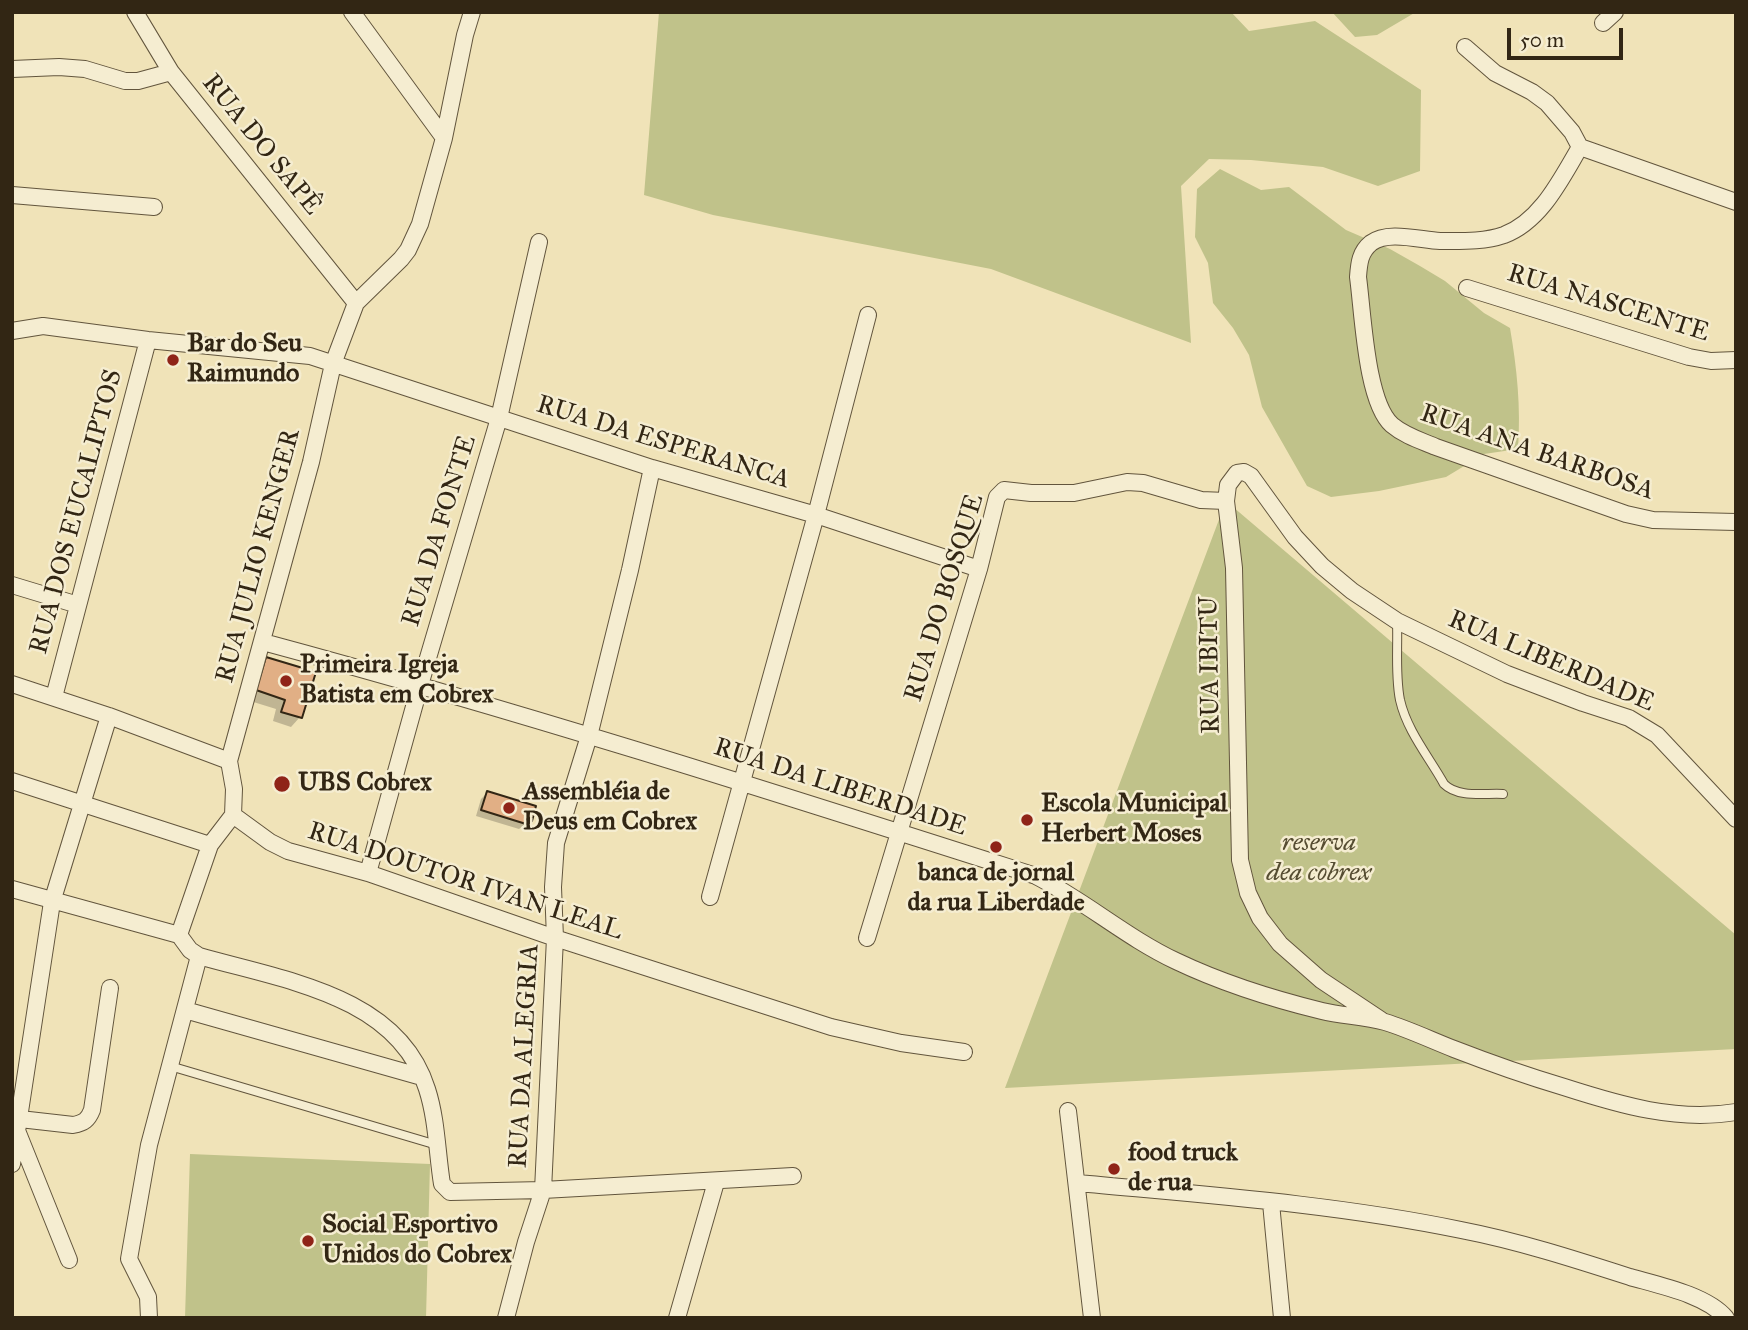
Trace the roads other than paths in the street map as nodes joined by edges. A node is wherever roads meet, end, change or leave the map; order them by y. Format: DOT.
graph roads {
  1 [pos="135,12"];
  2 [pos="352,12"];
  3 [pos="472,12"];
  4 [pos="1465,47"];
  5 [pos="12,69"];
  6 [pos="171,72"];
  7 [pos="444,138"];
  8 [pos="1580,148"];
  9 [pos="12,195"];
  10 [pos="1736,202"];
  11 [pos="154,207"];
  12 [pos="539,242"];
  13 [pos="1467,288"];
  14 [pos="356,303"];
  15 [pos="868,315"];
  16 [pos="12,331"];
  17 [pos="148,340"];
  18 [pos="1736,360"];
  19 [pos="333,364"];
  20 [pos="499,418"];
  21 [pos="652,468"];
  22 [pos="1226,502"];
  23 [pos="816,515"];
  24 [pos="1736,522"];
  25 [pos="979,569"];
  26 [pos="12,585"];
  27 [pos="78,605"];
  28 [pos="1397,621"];
  29 [pos="263,642"];
  30 [pos="12,684"];
  31 [pos="420,685"];
  32 [pos="54,697"];
  33 [pos="109,716"];
  34 [pos="589,736"];
  35 [pos="229,761"];
  36 [pos="12,781"];
  37 [pos="742,781"];
  38 [pos="1503,794"];
  39 [pos="81,804"];
  40 [pos="233,815"];
  41 [pos="1736,819"];
  42 [pos="900,832"];
  43 [pos="211,845"];
  44 [pos="368,873"];
  45 [pos="12,889"];
  46 [pos="710,897"];
  47 [pos="52,902"];
  48 [pos="179,935"];
  49 [pos="555,937"];
  50 [pos="867,938"];
  51 [pos="200,956"];
  52 [pos="110,988"];
  53 [pos="184,1010"];
  54 [pos="1383,1021"];
  55 [pos="964,1052"];
  56 [pos="170,1066"];
  57 [pos="422,1077"];
  58 [pos="1068,1111"];
  59 [pos="1736,1112"];
  60 [pos="19,1126"];
  61 [pos="438,1145"];
  62 [pos="12,1164"];
  63 [pos="793,1176"];
  64 [pos="716,1182"];
  65 [pos="1078,1183"];
  66 [pos="543,1190"];
  67 [pos="1271,1203"];
  68 [pos="69,1260"];
  69 [pos="149,1318"];
  70 [pos="506,1318"];
  71 [pos="677,1318"];
  72 [pos="1092,1318"];
  73 [pos="1282,1318"];
  74 [pos="1726,1318"];
  1 -- 6 [label="street, RUA DO SAPÊ"];
  2 -- 7 [label="street"];
  3 -- 7 [label="street"];
  4 -- 8 [label="street"];
  5 -- 6 [label="street"];
  6 -- 14 [label="street, RUA DO SAPÊ"];
  7 -- 14 [label="street"];
  8 -- 10 [label="street"];
  8 -- 24 [label="street, RUA ANA BARBOSA"];
  9 -- 11 [label="street"];
  12 -- 20 [label="street, RUA DA FONTE"];
  13 -- 18 [label="street, RUA NASCENTE"];
  14 -- 19 [label="street, RUA JULIO KENGER"];
  15 -- 23 [label="street"];
  16 -- 17 [label="street, RUA DA ESPERANCA"];
  17 -- 19 [label="street, RUA DA ESPERANCA"];
  17 -- 27 [label="street, RUA DOS EUCALIPTOS"];
  19 -- 20 [label="street, RUA DA ESPERANCA"];
  19 -- 29 [label="street, RUA JULIO KENGER"];
  20 -- 21 [label="street, RUA DA ESPERANCA"];
  20 -- 31 [label="street, RUA DA FONTE"];
  21 -- 23 [label="street, RUA DA ESPERANCA"];
  21 -- 34 [label="street, RUA DA ALEGRIA"];
  22 -- 25 [label="street, RUA DO BOSQUE"];
  22 -- 28 [label="street"];
  22 -- 54 [label="street, RUA IBITU"];
  23 -- 25 [label="street, RUA DA ESPERANCA"];
  23 -- 37 [label="street"];
  25 -- 42 [label="street, RUA DO BOSQUE"];
  26 -- 27 [label="street"];
  27 -- 32 [label="street, RUA DOS EUCALIPTOS"];
  28 -- 38 [label="lane"];
  28 -- 41 [label="street, RUA LIBERDADE"];
  29 -- 31 [label="street, RUA DA LIBERDADE"];
  29 -- 35 [label="street, RUA JULIO KENGER"];
  30 -- 32 [label="street"];
  31 -- 34 [label="street, RUA DA LIBERDADE"];
  31 -- 44 [label="street, RUA DA FONTE"];
  32 -- 33 [label="street"];
  33 -- 35 [label="street"];
  33 -- 39 [label="street"];
  34 -- 37 [label="street, RUA DA LIBERDADE"];
  34 -- 49 [label="street, RUA DA ALEGRIA"];
  35 -- 40 [label="street"];
  36 -- 39 [label="street"];
  37 -- 42 [label="street, RUA DA LIBERDADE"];
  37 -- 46 [label="street"];
  39 -- 43 [label="street"];
  39 -- 47 [label="street"];
  40 -- 43 [label="street"];
  40 -- 44 [label="street, RUA DOUTOR IVAN LEAL"];
  42 -- 50 [label="street, RUA DO BOSQUE"];
  42 -- 54 [label="street, RUA DA LIBERDADE"];
  43 -- 48 [label="street"];
  44 -- 49 [label="street, RUA DOUTOR IVAN LEAL"];
  45 -- 47 [label="street"];
  47 -- 48 [label="street"];
  47 -- 60 [label="street"];
  48 -- 51 [label="street"];
  49 -- 55 [label="street, RUA DOUTOR IVAN LEAL"];
  49 -- 66 [label="street, RUA DA ALEGRIA"];
  51 -- 53 [label="street"];
  51 -- 57 [label="street"];
  52 -- 60 [label="street"];
  53 -- 56 [label="street"];
  53 -- 57 [label="street"];
  54 -- 59 [label="street"];
  56 -- 61 [label="lane"];
  56 -- 69 [label="street"];
  57 -- 61 [label="street"];
  58 -- 65 [label="street"];
  60 -- 62 [label="street"];
  60 -- 68 [label="street"];
  61 -- 66 [label="street"];
  63 -- 64 [label="street"];
  64 -- 66 [label="street"];
  64 -- 71 [label="street"];
  65 -- 67 [label="street"];
  65 -- 72 [label="street"];
  66 -- 70 [label="street, RUA DA ALEGRIA"];
  67 -- 73 [label="street"];
  67 -- 74 [label="street"];
}
